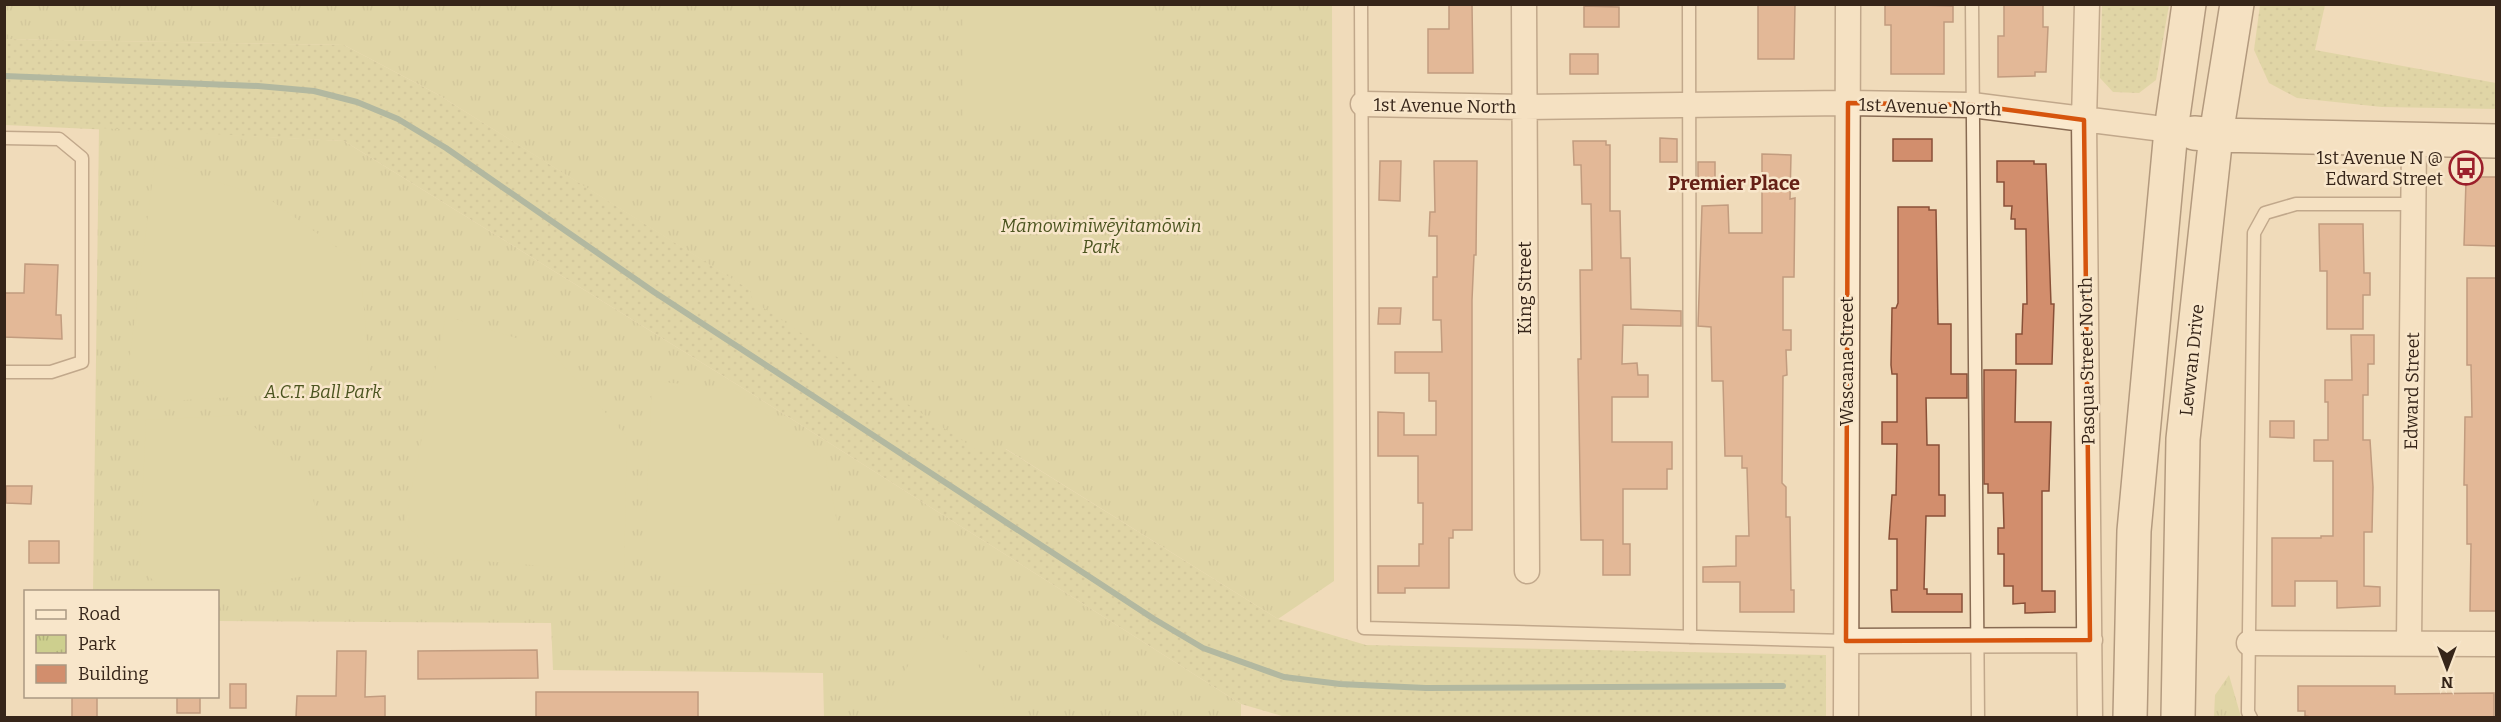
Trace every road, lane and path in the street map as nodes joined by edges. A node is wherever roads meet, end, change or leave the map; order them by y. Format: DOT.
graph roads {
  1 [pos="1361,4"];
  2 [pos="1524,4"];
  3 [pos="1689,4"];
  4 [pos="1848,4"];
  5 [pos="1972,4"];
  6 [pos="2087,4"];
  7 [pos="2189,4"];
  8 [pos="2237,4"];
  9 [pos="1848,103"];
  10 [pos="1363,104"];
  11 [pos="1972,105"];
  12 [pos="1691,106"];
  13 [pos="1524,107"];
  14 [pos="2084,120"];
  15 [pos="2171,130"];
  16 [pos="2216,135"];
  17 [pos="4,138"];
  18 [pos="2414,140"];
  19 [pos="2496,141"];
  20 [pos="2415,204"];
  21 [pos="4,372"];
  22 [pos="1527,571"];
  23 [pos="1690,637"];
  24 [pos="1977,640"];
  25 [pos="2090,640"];
  26 [pos="1846,641"];
  27 [pos="2249,642"];
  28 [pos="2409,643"];
  29 [pos="2496,644"];
  30 [pos="1846,717"];
  31 [pos="1978,717"];
  32 [pos="2090,717"];
  33 [pos="2130,717"];
  34 [pos="2178,717"];
  35 [pos="2251,717"];
  1 -- 10 [label="lane"];
  2 -- 13 [label="street, King Street"];
  3 -- 12 [label="lane"];
  4 -- 9 [label="street, Wascana Street"];
  5 -- 11 [label="lane"];
  6 -- 14 [label="street, Pasqua Street North"];
  7 -- 15 [label="main road"];
  8 -- 16 [label="main road, Lewvan Drive"];
  9 -- 11 [label="street, 1st Avenue North"];
  9 -- 12 [label="street, 1st Avenue North"];
  9 -- 26 [label="street, Wascana Street"];
  10 -- 13 [label="street, 1st Avenue North"];
  10 -- 23 [label="lane"];
  11 -- 14 [label="street, 1st Avenue North"];
  11 -- 24 [label="lane"];
  12 -- 13 [label="street, 1st Avenue North"];
  12 -- 23 [label="lane"];
  13 -- 22 [label="street, King Street"];
  14 -- 15 [label="street, 1st Avenue North"];
  14 -- 25 [label="street, Pasqua Street North"];
  15 -- 16 [label="main road, 1st Avenue North"];
  15 -- 33 [label="main road"];
  16 -- 18 [label="main road, 1st Avenue North"];
  16 -- 34 [label="main road, Lewvan Drive"];
  17 -- 21 [label="lane"];
  18 -- 19 [label="main road, 1st Avenue North"];
  18 -- 20 [label="street, Edward Street"];
  20 -- 27 [label="lane"];
  20 -- 28 [label="street, Edward Street"];
  23 -- 26 [label="lane"];
  24 -- 25 [label="street"];
  24 -- 26 [label="street"];
  24 -- 31 [label="lane"];
  25 -- 32 [label="street, Pasqua Street North"];
  26 -- 30 [label="street, Wascana Street"];
  27 -- 28 [label="street"];
  27 -- 35 [label="lane"];
  28 -- 29 [label="street"];
}
